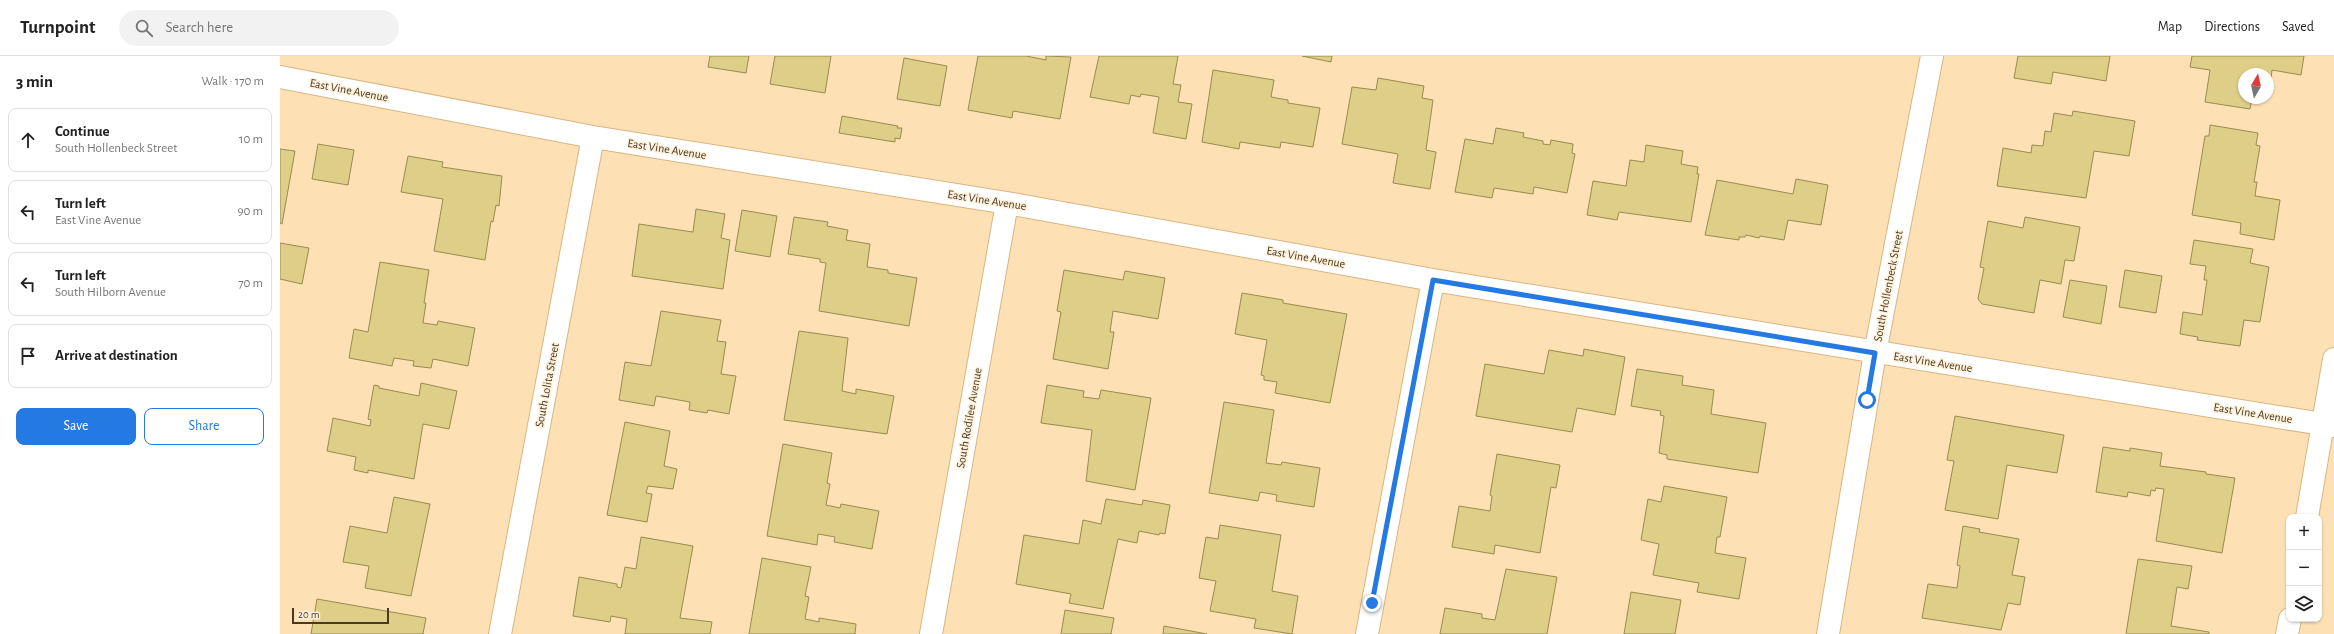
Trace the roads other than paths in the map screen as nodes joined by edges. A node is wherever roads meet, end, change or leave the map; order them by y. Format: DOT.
graph roads {
  1 [pos="1932,56"];
  2 [pos="280,77"];
  3 [pos="593,137"];
  4 [pos="1007,202"];
  5 [pos="1433,280"];
  6 [pos="1875,353"];
  7 [pos="2334,359"];
  8 [pos="2328,425"];
  9 [pos="2308,514"];
  10 [pos="2289,622"];
  11 [pos="500,634"];
  12 [pos="931,634"];
  13 [pos="1367,634"];
  14 [pos="1828,634"];
  15 [pos="2287,634"];
  1 -- 6 [label="street, South Hollenbeck Street"];
  2 -- 3 [label="street, East Vine Avenue"];
  3 -- 4 [label="street, East Vine Avenue"];
  3 -- 11 [label="street, South Lolita Street"];
  4 -- 5 [label="street, East Vine Avenue"];
  4 -- 12 [label="street, South Rodilee Avenue"];
  5 -- 6 [label="street, East Vine Avenue"];
  5 -- 13 [label="street"];
  6 -- 8 [label="street, East Vine Avenue"];
  6 -- 14 [label="street, South Hollenbeck Street"];
  7 -- 8 [label="street"];
  8 -- 9 [label="street"];
  10 -- 15 [label="street"];
}
